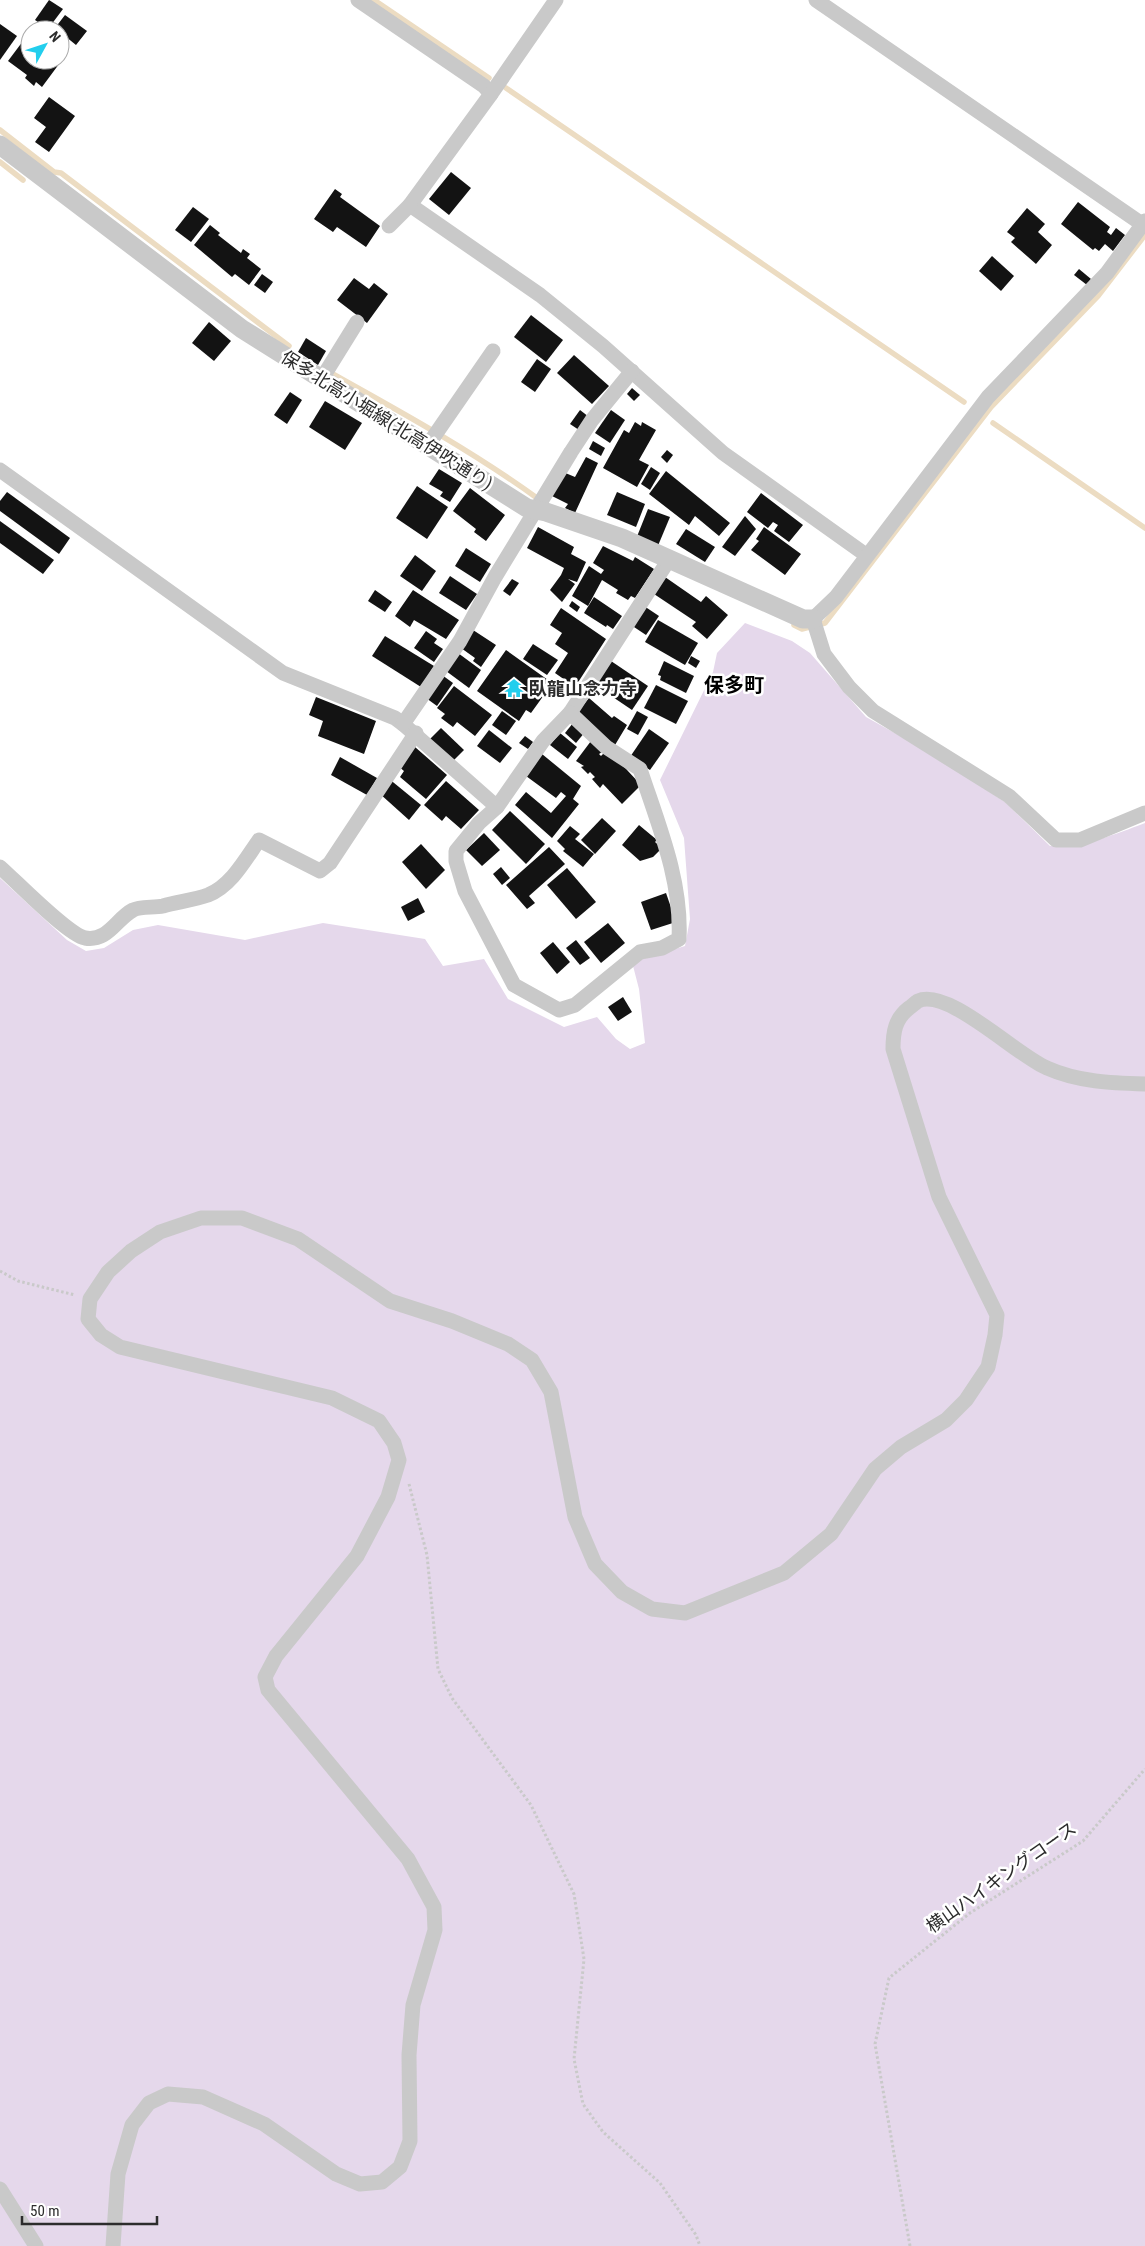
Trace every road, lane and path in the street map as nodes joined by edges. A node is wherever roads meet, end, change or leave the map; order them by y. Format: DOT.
graph roads {
  1 [pos="358,0"];
  2 [pos="556,0"];
  3 [pos="816,0"];
  4 [pos="492,94"];
  5 [pos="0,145"];
  6 [pos="410,205"];
  7 [pos="1144,224"];
  8 [pos="389,226"];
  9 [pos="357,322"];
  10 [pos="493,351"];
  11 [pos="632,372"];
  12 [pos="321,380"];
  13 [pos="433,437"];
  14 [pos="0,470"];
  15 [pos="535,511"];
  16 [pos="866,555"];
  17 [pos="668,560"];
  18 [pos="815,624"];
  19 [pos="570,713"];
  20 [pos="403,724"];
  21 [pos="416,733"];
  22 [pos="496,807"];
  23 [pos="1145,812"];
  24 [pos="0,867"];
  25 [pos="1145,1084"];
  26 [pos="0,1271"];
  27 [pos="90,1299"];
  28 [pos="399,1460"];
  29 [pos="1145,1769"];
  30 [pos="0,2189"];
  31 [pos="36,2246"];
  32 [pos="113,2246"];
  33 [pos="700,2246"];
  34 [pos="910,2246"];
  1 -- 4 [label="street"];
  2 -- 4 [label="street"];
  3 -- 7 [label="street"];
  4 -- 6 [label="street"];
  5 -- 12 [label="street, 保多北高小堀線(北高伊吹通り)"];
  6 -- 8 [label="street"];
  6 -- 11 [label="street"];
  7 -- 16 [label="street"];
  9 -- 12 [label="street"];
  10 -- 13 [label="street"];
  11 -- 15 [label="street"];
  11 -- 16 [label="street"];
  12 -- 13 [label="street, 保多北高小堀線(北高伊吹通り)"];
  13 -- 15 [label="street, 保多北高小堀線(北高伊吹通り)"];
  14 -- 20 [label="street"];
  15 -- 17 [label="street, 保多北高小堀線(北高伊吹通り)"];
  15 -- 20 [label="street"];
  16 -- 18 [label="street"];
  17 -- 18 [label="street, 保多北高小堀線(北高伊吹通り)"];
  17 -- 19 [label="street"];
  18 -- 23 [label="street"];
  19 -- 22 [label="street"];
  19 -- 22 [label="street"];
  20 -- 21 [label="street"];
  21 -- 22 [label="street"];
  21 -- 24 [label="street"];
  25 -- 27 [label="street"];
  26 -- 27 [label="path"];
  27 -- 28 [label="street"];
  28 -- 32 [label="street"];
  28 -- 33 [label="path"];
  29 -- 34 [label="path, 横山ハイキングコース"];
  30 -- 31 [label="street"];
}
